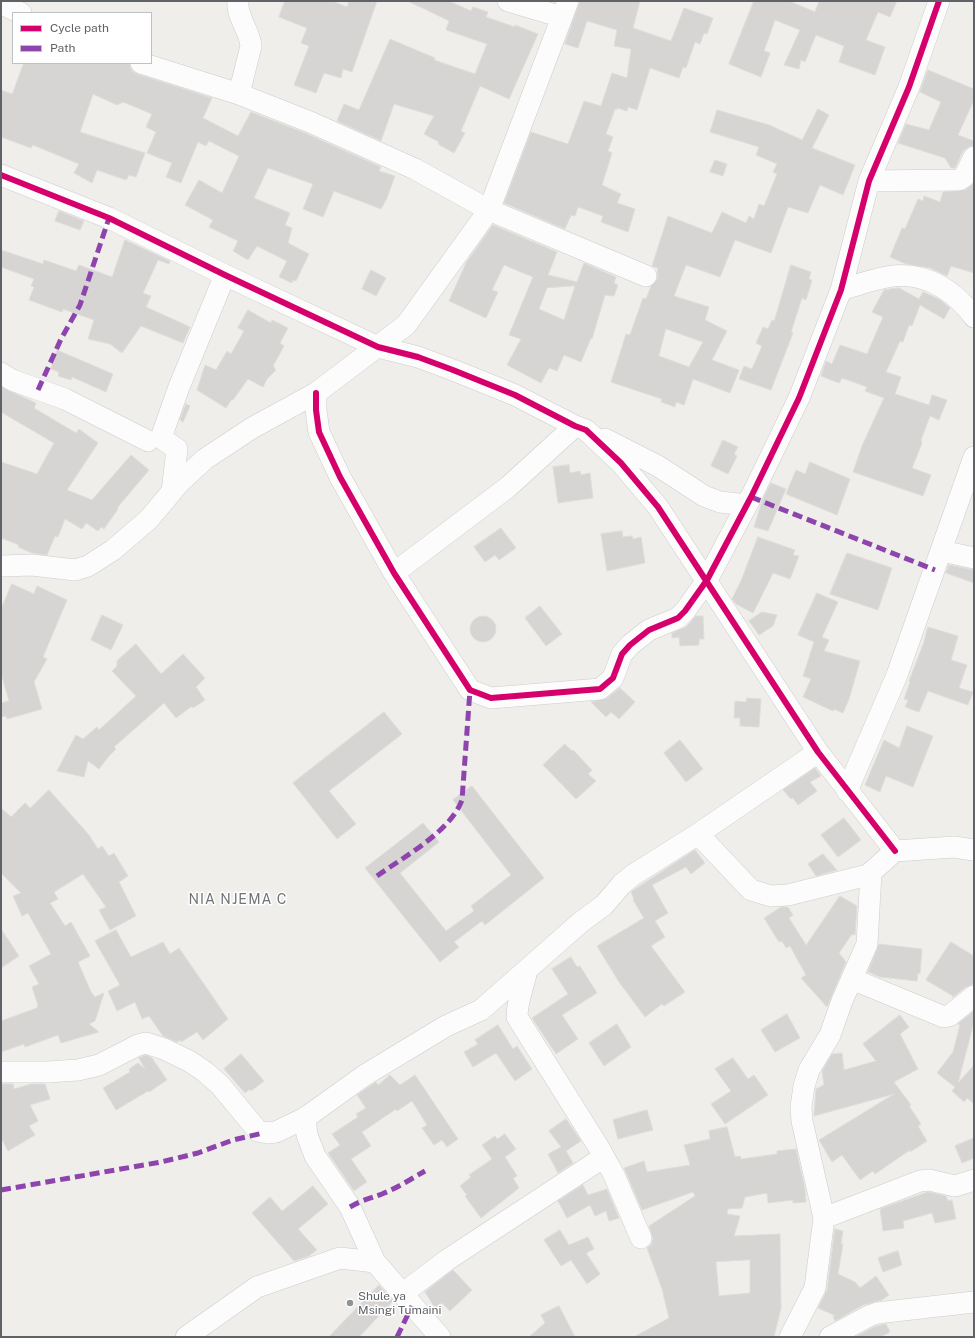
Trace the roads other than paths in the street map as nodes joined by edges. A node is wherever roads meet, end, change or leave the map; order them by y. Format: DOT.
graph roads {
  1 [pos="508,1"];
  2 [pos="939,1"];
  3 [pos="236,3"];
  4 [pos="1,4"];
  5 [pos="565,9"];
  6 [pos="19,12"];
  7 [pos="144,64"];
  8 [pos="239,94"];
  9 [pos="974,157"];
  10 [pos="1,175"];
  11 [pos="869,180"];
  12 [pos="489,210"];
  13 [pos="225,275"];
  14 [pos="646,276"];
  15 [pos="841,290"];
  16 [pos="974,317"];
  17 [pos="378,347"];
  18 [pos="1,373"];
  19 [pos="316,393"];
  20 [pos="581,428"];
  21 [pos="148,441"];
  22 [pos="974,457"];
  23 [pos="172,492"];
  24 [pos="747,505"];
  25 [pos="942,551"];
  26 [pos="974,558"];
  27 [pos="2,566"];
  28 [pos="394,573"];
  29 [pos="707,580"];
  30 [pos="818,752"];
  31 [pos="847,791"];
  32 [pos="698,834"];
  33 [pos="974,850"];
  34 [pos="895,851"];
  35 [pos="871,873"];
  36 [pos="527,970"];
  37 [pos="852,979"];
  38 [pos="974,996"];
  39 [pos="482,1010"];
  40 [pos="517,1017"];
  41 [pos="1,1072"];
  42 [pos="305,1118"];
  43 [pos="604,1157"];
  44 [pos="974,1180"];
  45 [pos="824,1218"];
  46 [pos="641,1238"];
  47 [pos="375,1262"];
  48 [pos="402,1294"];
  49 [pos="974,1302"];
  50 [pos="186,1337"];
  51 [pos="440,1337"];
  52 [pos="790,1337"];
  53 [pos="830,1337"];
  1 -- 5 [label="street"];
  2 -- 11 [label="street"];
  3 -- 8 [label="street"];
  4 -- 6 [label="street"];
  5 -- 12 [label="street"];
  7 -- 8 [label="street"];
  8 -- 12 [label="street"];
  9 -- 11 [label="street"];
  10 -- 13 [label="street"];
  11 -- 15 [label="street"];
  12 -- 14 [label="street"];
  12 -- 17 [label="street"];
  13 -- 17 [label="street"];
  13 -- 23 [label="street"];
  15 -- 16 [label="street"];
  15 -- 24 [label="street"];
  17 -- 19 [label="street"];
  17 -- 20 [label="street"];
  18 -- 21 [label="street"];
  19 -- 23 [label="street"];
  19 -- 28 [label="street"];
  20 -- 24 [label="street"];
  20 -- 28 [label="street"];
  20 -- 29 [label="street"];
  22 -- 25 [label="street"];
  23 -- 27 [label="street"];
  24 -- 29 [label="street"];
  25 -- 26 [label="street"];
  25 -- 31 [label="street"];
  28 -- 29 [label="street"];
  29 -- 30 [label="street"];
  30 -- 31 [label="street"];
  30 -- 32 [label="street"];
  31 -- 34 [label="street"];
  32 -- 35 [label="street"];
  32 -- 36 [label="street"];
  33 -- 34 [label="street"];
  34 -- 35 [label="street"];
  35 -- 37 [label="street"];
  36 -- 39 [label="street"];
  36 -- 40 [label="street"];
  37 -- 38 [label="street"];
  37 -- 45 [label="street"];
  39 -- 40 [label="street"];
  39 -- 42 [label="street"];
  40 -- 43 [label="street"];
  41 -- 42 [label="street"];
  42 -- 47 [label="street"];
  43 -- 46 [label="street"];
  43 -- 48 [label="street"];
  44 -- 45 [label="street"];
  45 -- 52 [label="street"];
  47 -- 48 [label="street"];
  47 -- 50 [label="street"];
  48 -- 51 [label="street"];
  49 -- 53 [label="street"];
}
